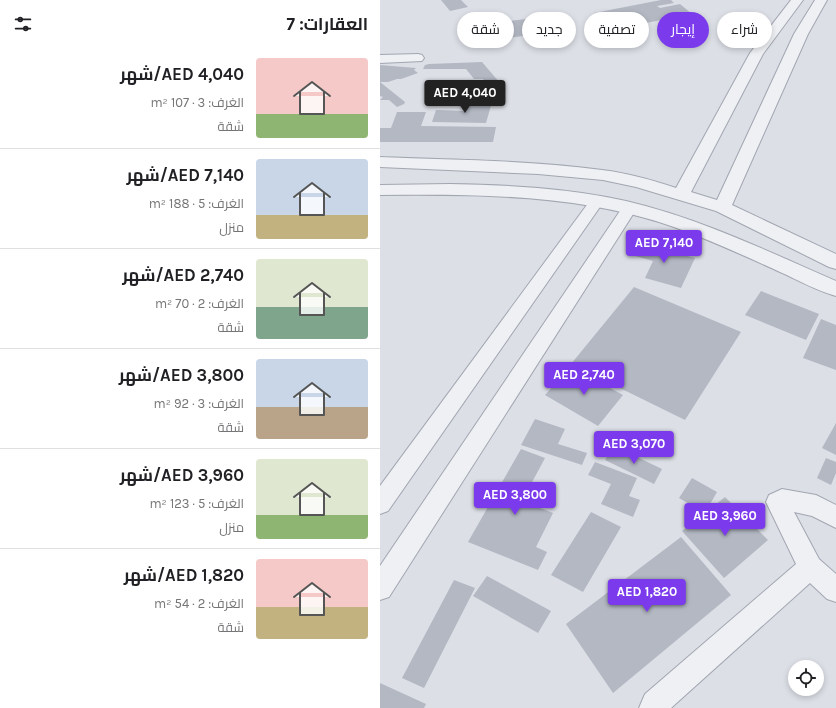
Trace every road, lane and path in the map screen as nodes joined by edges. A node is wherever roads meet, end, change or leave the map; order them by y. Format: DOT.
graph roads {
  1 [pos="797,0"];
  2 [pos="821,0"];
  3 [pos="418,58"];
  4 [pos="380,59"];
  5 [pos="380,162"];
  6 [pos="380,190"];
  7 [pos="681,195"];
  8 [pos="597,202"];
  9 [pos="722,207"];
  10 [pos="630,208"];
  11 [pos="836,262"];
  12 [pos="836,289"];
  13 [pos="380,504"];
  14 [pos="836,517"];
  15 [pos="810,567"];
  16 [pos="380,588"];
  17 [pos="836,590"];
  18 [pos="653,708"];
  1 -- 7 [label="street"];
  2 -- 9 [label="street"];
  3 -- 4 [label="street"];
  5 -- 7 [label="street"];
  6 -- 8 [label="street"];
  7 -- 9 [label="street"];
  8 -- 10 [label="street"];
  8 -- 13 [label="street"];
  9 -- 11 [label="street"];
  10 -- 12 [label="street"];
  10 -- 16 [label="street"];
  14 -- 15 [label="street"];
  15 -- 17 [label="street"];
  15 -- 18 [label="street"];
}
